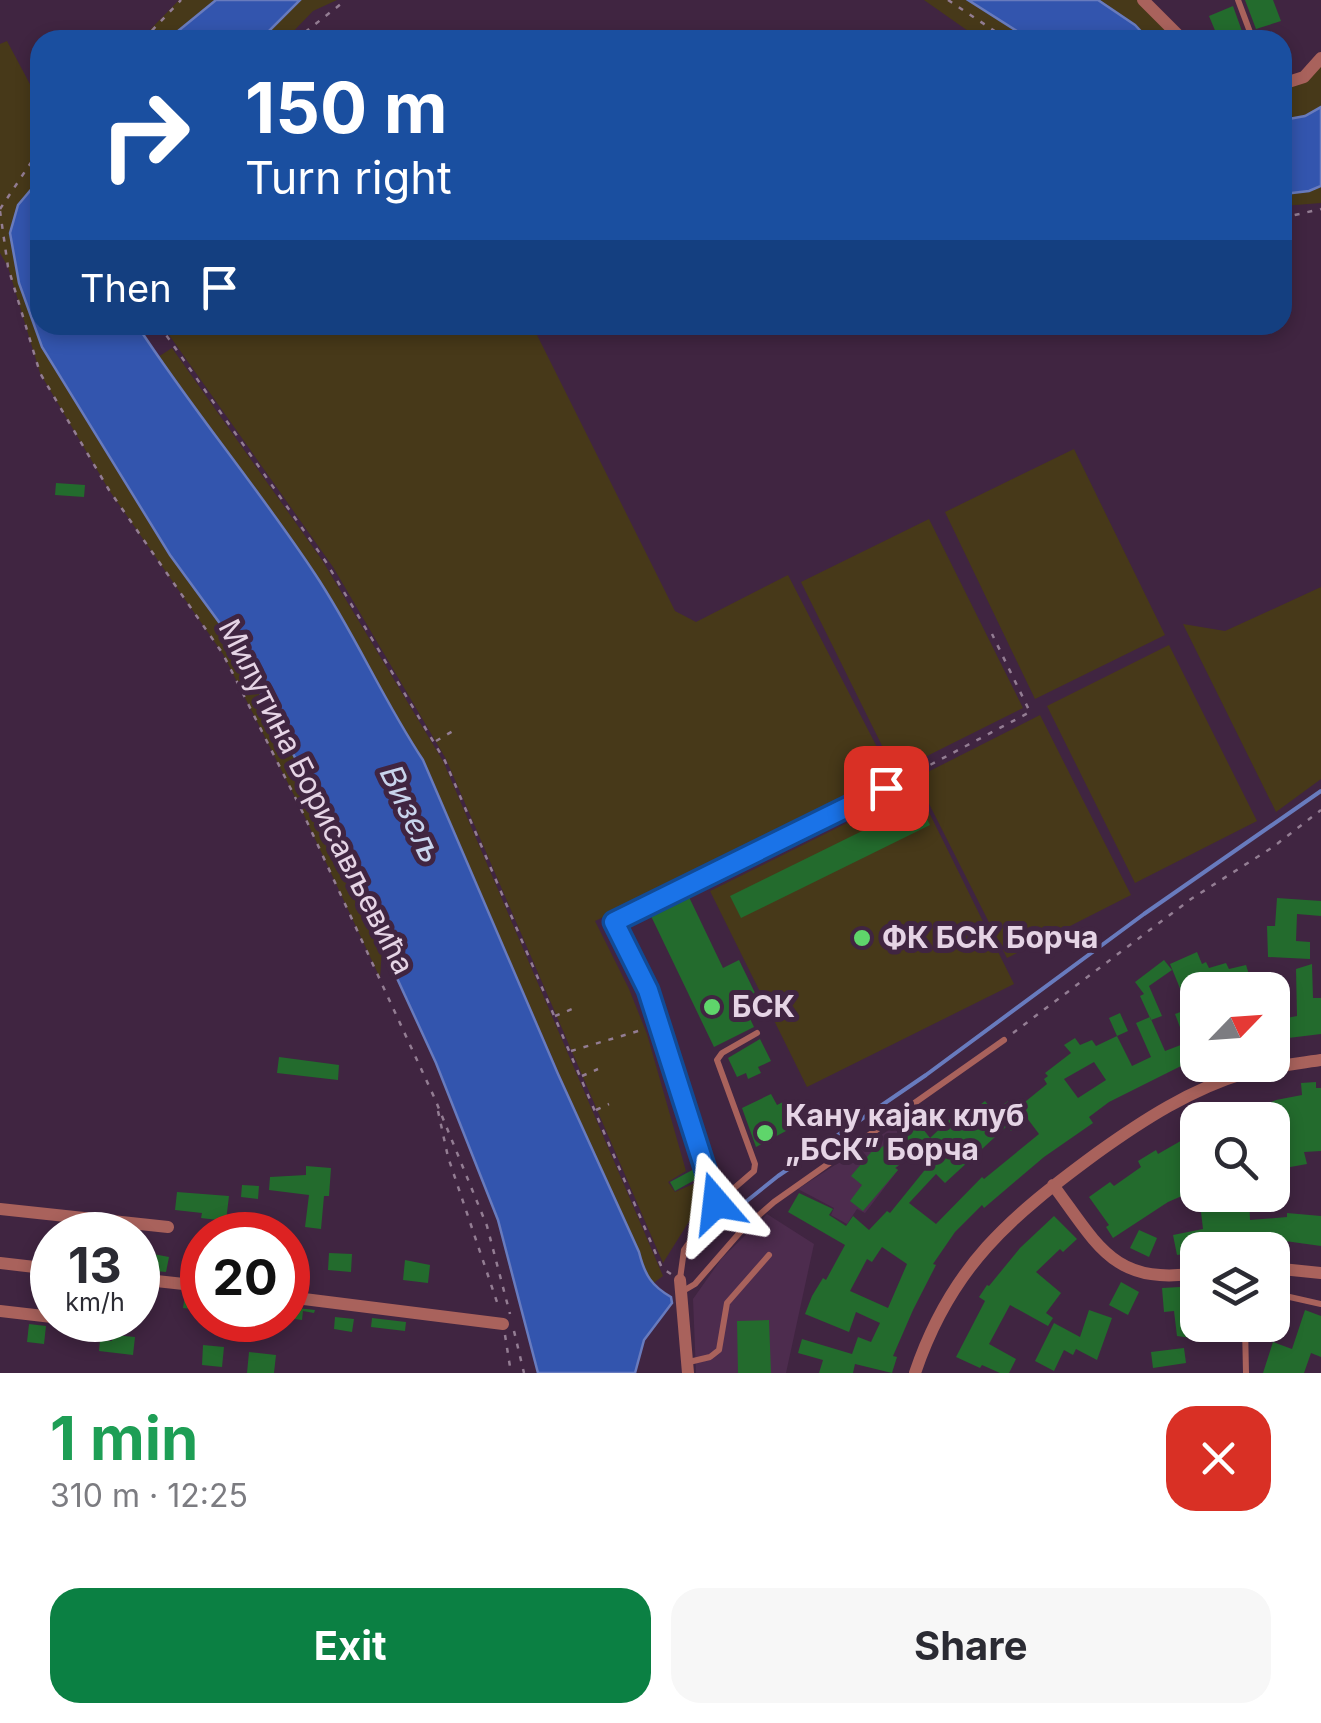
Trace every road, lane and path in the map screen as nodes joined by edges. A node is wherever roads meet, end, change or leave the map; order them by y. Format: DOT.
graph roads {
  1 [pos="181,0"];
  2 [pos="346,0"];
  3 [pos="948,0"];
  4 [pos="1143,0"];
  5 [pos="1238,0"];
  6 [pos="152,30"];
  7 [pos="308,30"];
  8 [pos="993,30"];
  9 [pos="1173,30"];
  10 [pos="1250,30"];
  11 [pos="1321,58"];
  12 [pos="1292,81"];
  13 [pos="30,165"];
  14 [pos="0,210"];
  15 [pos="1321,210"];
  16 [pos="1292,216"];
  17 [pos="166,335"];
  18 [pos="992,634"];
  19 [pos="458,728"];
  20 [pos="434,742"];
  21 [pos="886,788"];
  22 [pos="1321,810"];
  23 [pos="572,1009"];
  24 [pos="554,1016"];
  25 [pos="645,1029"];
  26 [pos="757,1034"];
  27 [pos="1004,1040"];
  28 [pos="569,1052"];
  29 [pos="1321,1060"];
  30 [pos="598,1069"];
  31 [pos="580,1076"];
  32 [pos="435,1099"];
  33 [pos="609,1104"];
  34 [pos="595,1110"];
  35 [pos="1053,1186"];
  36 [pos="716,1203"];
  37 [pos="0,1208"];
  38 [pos="168,1226"];
  39 [pos="768,1255"];
  40 [pos="0,1263"];
  41 [pos="30,1266"];
  42 [pos="1290,1270"];
  43 [pos="1321,1273"];
  44 [pos="1180,1276"];
  45 [pos="681,1286"];
  46 [pos="1290,1298"];
  47 [pos="310,1299"];
  48 [pos="1321,1304"];
  49 [pos="0,1311"];
  50 [pos="30,1314"];
  51 [pos="502,1324"];
  52 [pos="1245,1342"];
  53 [pos="688,1367"];
  54 [pos="511,1373"];
  55 [pos="524,1373"];
  56 [pos="916,1373"];
  57 [pos="1246,1373"];
  1 -- 6 [label="path"];
  2 -- 7 [label="path"];
  3 -- 8 [label="path"];
  4 -- 9 [label="street"];
  5 -- 10 [label="lane"];
  11 -- 12 [label="street"];
  13 -- 14 [label="path, Милутина Борисављевића"];
  14 -- 32 [label="path, Милутина Борисављевића"];
  15 -- 16 [label="path"];
  17 -- 20 [label="path"];
  18 -- 21 [label="path"];
  19 -- 20 [label="path"];
  20 -- 24 [label="path"];
  21 -- 36 [label="lane"];
  22 -- 27 [label="path"];
  23 -- 24 [label="path"];
  24 -- 28 [label="path"];
  25 -- 28 [label="path"];
  26 -- 36 [label="lane"];
  27 -- 45 [label="lane"];
  28 -- 31 [label="path"];
  29 -- 35 [label="street"];
  30 -- 31 [label="path"];
  31 -- 34 [label="path"];
  32 -- 51 [label="path"];
  32 -- 55 [label="path, Милутина Борисављевића"];
  33 -- 34 [label="path"];
  34 -- 45 [label="path"];
  35 -- 44 [label="street"];
  35 -- 56 [label="street"];
  36 -- 45 [label="lane"];
  37 -- 38 [label="street"];
  39 -- 53 [label="lane"];
  40 -- 41 [label="street"];
  42 -- 43 [label="street"];
  45 -- 53 [label="street"];
  46 -- 48 [label="lane"];
  47 -- 51 [label="street"];
  49 -- 50 [label="street"];
  51 -- 54 [label="path"];
  52 -- 57 [label="lane"];
}
